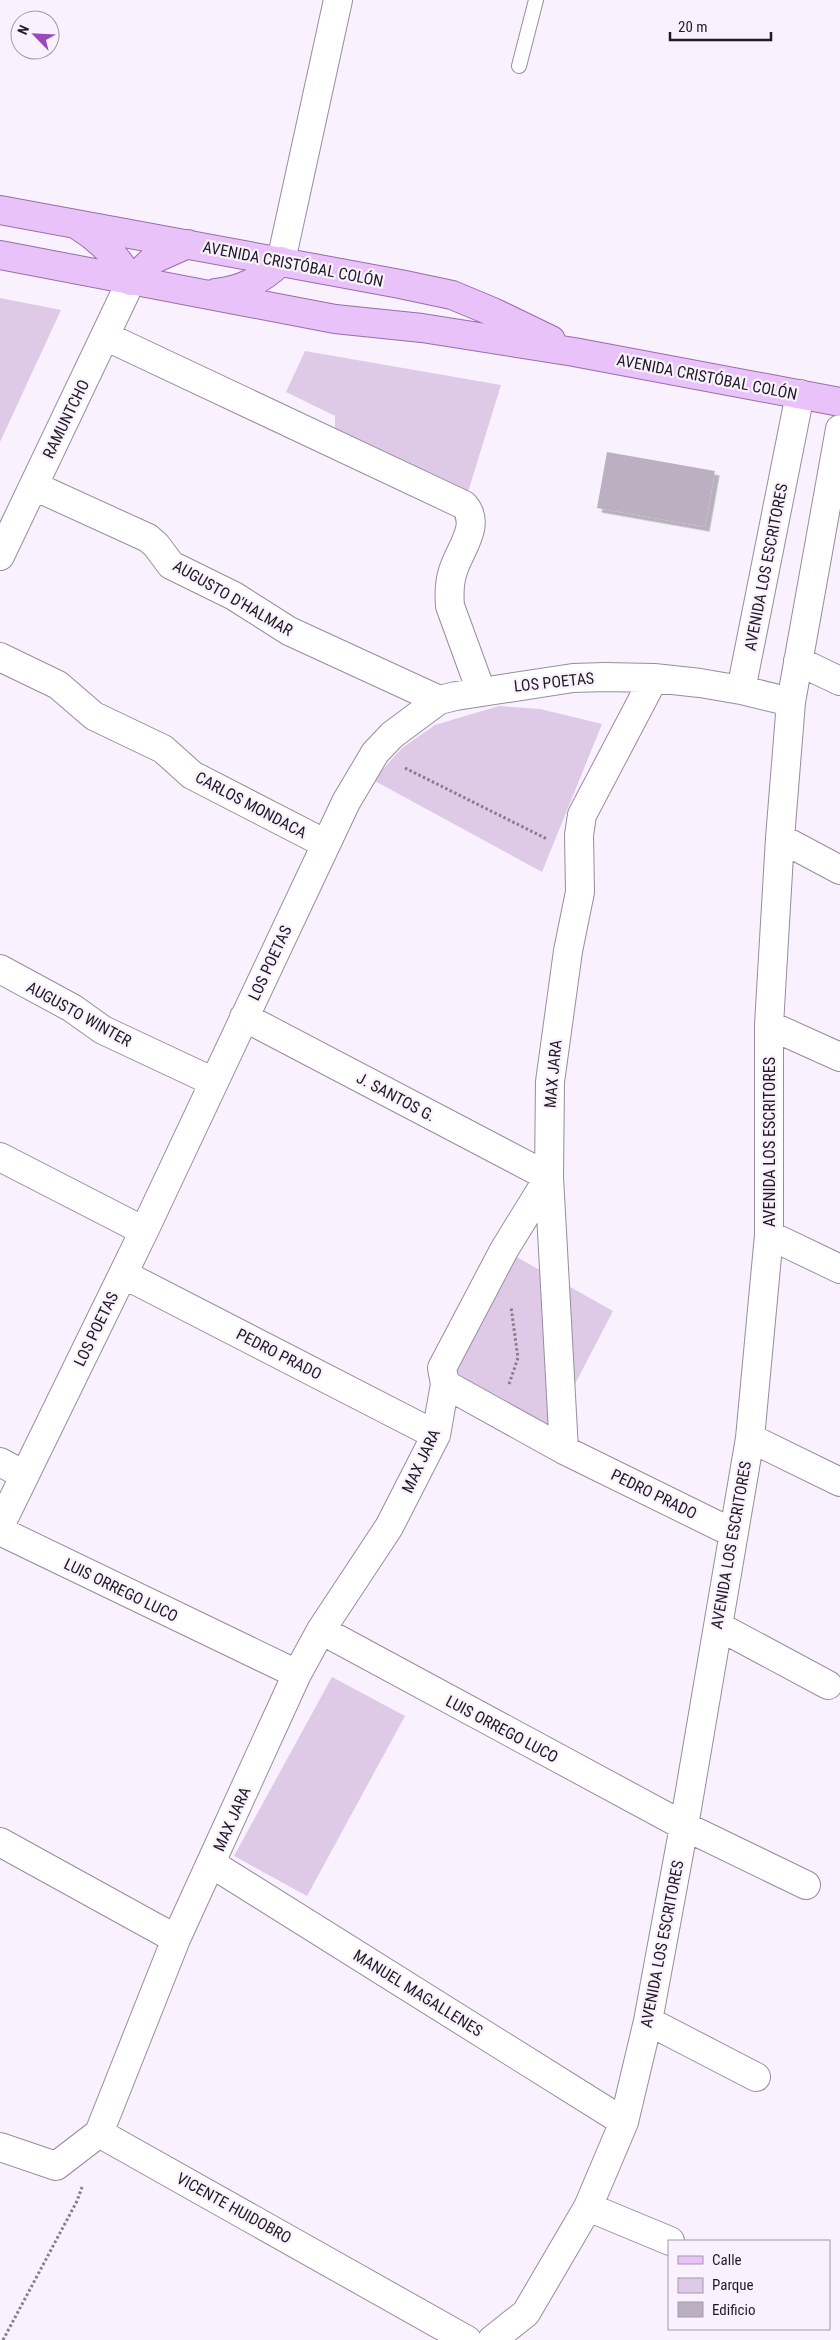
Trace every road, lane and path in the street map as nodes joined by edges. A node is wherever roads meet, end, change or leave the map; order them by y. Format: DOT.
graph roads {
  1 [pos="338,0"];
  2 [pos="536,0"];
  3 [pos="519,66"];
  4 [pos="0,210"];
  5 [pos="75,224"];
  6 [pos="188,244"];
  7 [pos="0,255"];
  8 [pos="281,261"];
  9 [pos="131,281"];
  10 [pos="207,295"];
  11 [pos="105,336"];
  12 [pos="574,352"];
  13 [pos="800,394"];
  14 [pos="840,402"];
  15 [pos="840,429"];
  16 [pos="836,475"];
  17 [pos="34,486"];
  18 [pos="0,556"];
  19 [pos="0,657"];
  20 [pos="798,661"];
  21 [pos="654,678"];
  22 [pos="840,681"];
  23 [pos="741,690"];
  24 [pos="481,691"];
  25 [pos="439,700"];
  26 [pos="791,702"];
  27 [pos="375,753"];
  28 [pos="780,838"];
  29 [pos="326,844"];
  30 [pos="579,855"];
  31 [pos="840,870"];
  32 [pos="0,969"];
  33 [pos="244,1017"];
  34 [pos="769,1025"];
  35 [pos="840,1058"];
  36 [pos="214,1082"];
  37 [pos="0,1157"];
  38 [pos="548,1177"];
  39 [pos="144,1231"];
  40 [pos="768,1235"];
  41 [pos="840,1269"];
  42 [pos="123,1274"];
  43 [pos="510,1299"];
  44 [pos="445,1384"];
  45 [pos="500,1413"];
  46 [pos="436,1435"];
  47 [pos="750,1438"];
  48 [pos="564,1450"];
  49 [pos="0,1462"];
  50 [pos="24,1475"];
  51 [pos="840,1482"];
  52 [pos="0,1526"];
  53 [pos="0,1531"];
  54 [pos="733,1533"];
  55 [pos="718,1626"];
  56 [pos="321,1630"];
  57 [pos="297,1674"];
  58 [pos="828,1685"];
  59 [pos="684,1826"];
  60 [pos="0,1842"];
  61 [pos="212,1864"];
  62 [pos="806,1885"];
  63 [pos="176,1939"];
  64 [pos="648,2021"];
  65 [pos="756,2077"];
  66 [pos="624,2122"];
  67 [pos="99,2133"];
  68 [pos="0,2147"];
  69 [pos="83,2184"];
  70 [pos="588,2207"];
  71 [pos="668,2240"];
  72 [pos="3,2340"];
  73 [pos="467,2340"];
  74 [pos="492,2340"];
  1 -- 8 [label="street"];
  2 -- 3 [label="lane"];
  4 -- 5 [label="main road, AVENIDA CRISTÓBAL COLÓN"];
  5 -- 6 [label="main road, AVENIDA CRISTÓBAL COLÓN"];
  5 -- 9 [label="main road"];
  6 -- 8 [label="main road, AVENIDA CRISTÓBAL COLÓN"];
  6 -- 9 [label="main road"];
  7 -- 9 [label="main road, AVENIDA CRISTÓBAL COLÓN"];
  8 -- 10 [label="main road"];
  8 -- 12 [label="main road, AVENIDA CRISTÓBAL COLÓN"];
  9 -- 10 [label="main road, AVENIDA CRISTÓBAL COLÓN"];
  9 -- 11 [label="street, RAMUNTCHO"];
  10 -- 12 [label="main road, AVENIDA CRISTÓBAL COLÓN"];
  11 -- 17 [label="street, RAMUNTCHO"];
  11 -- 24 [label="street"];
  12 -- 13 [label="main road, AVENIDA CRISTÓBAL COLÓN"];
  13 -- 14 [label="main road, AVENIDA CRISTÓBAL COLÓN"];
  13 -- 23 [label="street, AVENIDA LOS ESCRITORES"];
  15 -- 16 [label="street, AVENIDA LOS ESCRITORES"];
  16 -- 20 [label="street, AVENIDA LOS ESCRITORES"];
  17 -- 18 [label="street, RAMUNTCHO"];
  17 -- 25 [label="street, AUGUSTO D'HALMAR"];
  19 -- 29 [label="street, CARLOS MONDACA"];
  20 -- 22 [label="street"];
  20 -- 26 [label="street, AVENIDA LOS ESCRITORES"];
  21 -- 23 [label="street, LOS POETAS"];
  21 -- 24 [label="street, LOS POETAS"];
  21 -- 30 [label="street, MAX JARA"];
  23 -- 26 [label="street"];
  24 -- 25 [label="street, LOS POETAS"];
  25 -- 27 [label="street, LOS POETAS"];
  26 -- 28 [label="street, AVENIDA LOS ESCRITORES"];
  27 -- 29 [label="street, LOS POETAS"];
  27 -- 30 [label="path"];
  28 -- 31 [label="street"];
  28 -- 34 [label="street, AVENIDA LOS ESCRITORES"];
  29 -- 33 [label="street, LOS POETAS"];
  30 -- 38 [label="street, MAX JARA"];
  32 -- 36 [label="street, AUGUSTO WINTER"];
  33 -- 36 [label="street, LOS POETAS"];
  33 -- 38 [label="street, J. SANTOS G."];
  34 -- 35 [label="street"];
  34 -- 40 [label="street, AVENIDA LOS ESCRITORES"];
  36 -- 39 [label="street, LOS POETAS"];
  37 -- 39 [label="street"];
  38 -- 44 [label="street, MAX JARA"];
  38 -- 48 [label="street"];
  39 -- 42 [label="street, LOS POETAS"];
  40 -- 41 [label="street"];
  40 -- 47 [label="street, AVENIDA LOS ESCRITORES"];
  42 -- 46 [label="street, PEDRO PRADO"];
  42 -- 50 [label="street, LOS POETAS"];
  43 -- 45 [label="path"];
  44 -- 45 [label="street, PEDRO PRADO"];
  44 -- 46 [label="street, MAX JARA"];
  45 -- 48 [label="street, PEDRO PRADO"];
  46 -- 56 [label="street, MAX JARA"];
  47 -- 51 [label="street"];
  47 -- 54 [label="street, AVENIDA LOS ESCRITORES"];
  48 -- 54 [label="street, PEDRO PRADO"];
  49 -- 50 [label="street"];
  50 -- 52 [label="street, LOS POETAS"];
  53 -- 57 [label="street, LUIS ORREGO LUCO"];
  54 -- 55 [label="street, AVENIDA LOS ESCRITORES"];
  55 -- 58 [label="street"];
  55 -- 59 [label="street, AVENIDA LOS ESCRITORES"];
  56 -- 57 [label="street, MAX JARA"];
  56 -- 59 [label="street, LUIS ORREGO LUCO"];
  57 -- 61 [label="street, MAX JARA"];
  59 -- 62 [label="street, LUIS ORREGO LUCO"];
  59 -- 64 [label="street, AVENIDA LOS ESCRITORES"];
  60 -- 63 [label="street"];
  61 -- 63 [label="street, MAX JARA"];
  61 -- 66 [label="street, MANUEL MAGALLENES"];
  63 -- 67 [label="street, MAX JARA"];
  64 -- 65 [label="street"];
  64 -- 66 [label="street, AVENIDA LOS ESCRITORES"];
  66 -- 70 [label="street, AVENIDA LOS ESCRITORES"];
  67 -- 68 [label="street"];
  67 -- 73 [label="street, VICENTE HUIDOBRO"];
  69 -- 72 [label="path"];
  70 -- 71 [label="street"];
  70 -- 74 [label="street, AVENIDA LOS ESCRITORES"];
}
